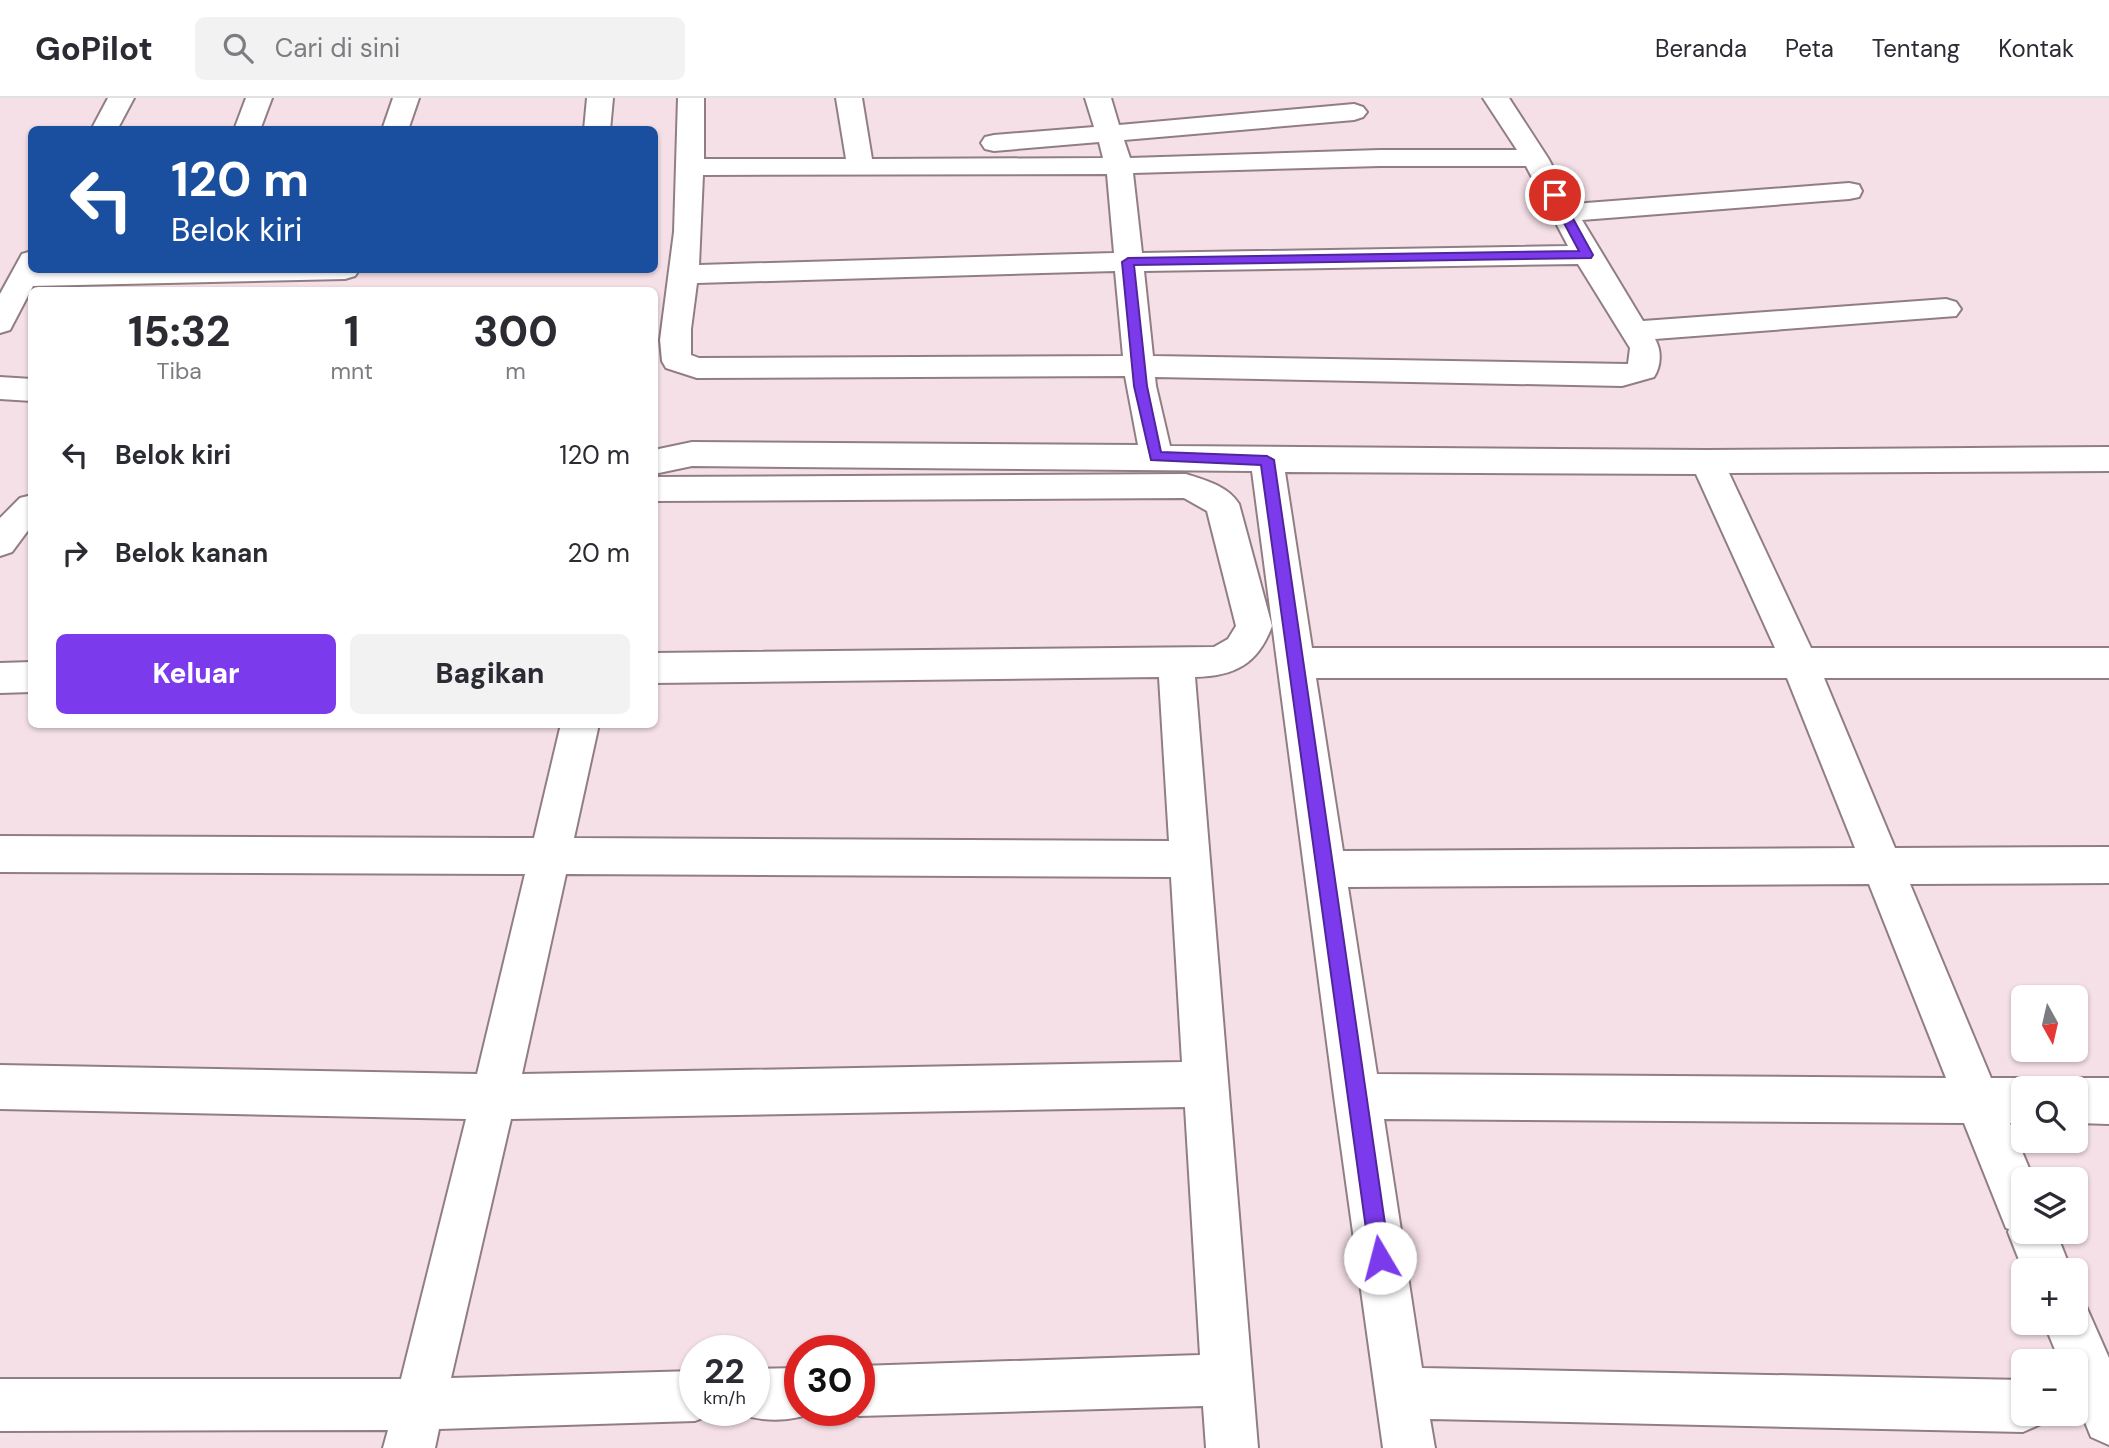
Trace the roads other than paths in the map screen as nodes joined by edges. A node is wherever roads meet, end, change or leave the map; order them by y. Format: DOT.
graph roads {
  1 [pos="121,98"];
  2 [pos="259,98"];
  3 [pos="405,98"];
  4 [pos="600,98"];
  5 [pos="691,98"];
  6 [pos="849,98"];
  7 [pos="1098,98"];
  8 [pos="1496,98"];
  9 [pos="1350,105"];
  10 [pos="106,126"];
  11 [pos="248,126"];
  12 [pos="396,126"];
  13 [pos="597,126"];
  14 [pos="1109,134"];
  15 [pos="1380,158"];
  16 [pos="1535,158"];
  17 [pos="859,160"];
  18 [pos="1119,166"];
  19 [pos="691,167"];
  20 [pos="1849,191"];
  21 [pos="1564,213"];
  22 [pos="1587,255"];
  23 [pos="1128,262"];
  24 [pos="27,269"];
  25 [pos="684,274"];
  26 [pos="1946,309"];
  27 [pos="0,323"];
  28 [pos="1634,331"];
  29 [pos="1139,366"];
  30 [pos="0,388"];
  31 [pos="28,390"];
  32 [pos="1156,457"];
  33 [pos="2109,459"];
  34 [pos="1267,460"];
  35 [pos="658,461"];
  36 [pos="1707,462"];
  37 [pos="658,489"];
  38 [pos="28,510"];
  39 [pos="0,543"];
  40 [pos="1176,661"];
  41 [pos="1799,662"];
  42 [pos="1296,663"];
  43 [pos="2109,663"];
  44 [pos="658,668"];
  45 [pos="28,677"];
  46 [pos="0,678"];
  47 [pos="579,728"];
  48 [pos="0,854"];
  49 [pos="549,856"];
  50 [pos="1191,859"];
  51 [pos="1881,864"];
  52 [pos="2109,865"];
  53 [pos="1326,869"];
  54 [pos="1206,1084"];
  55 [pos="0,1087"];
  56 [pos="494,1097"];
  57 [pos="1356,1097"];
  58 [pos="1978,1101"];
  59 [pos="2011,1101"];
  60 [pos="2088,1101"];
  61 [pos="2109,1101"];
  62 [pos="2011,1182"];
  63 [pos="2073,1335"];
  64 [pos="1227,1380"];
  65 [pos="875,1391"];
  66 [pos="1400,1393"];
  67 [pos="679,1398"];
  68 [pos="0,1405"];
  69 [pos="2011,1406"];
  70 [pos="2099,1410"];
  71 [pos="414,1426"];
  72 [pos="1232,1448"];
  73 [pos="1409,1448"];
  1 -- 10 [label="street"];
  2 -- 11 [label="street"];
  3 -- 12 [label="street"];
  4 -- 13 [label="street"];
  5 -- 19 [label="street"];
  6 -- 17 [label="street"];
  7 -- 14 [label="street"];
  8 -- 16 [label="street"];
  9 -- 14 [label="street"];
  9 -- 15 [label="street"];
  14 -- 17 [label="street"];
  14 -- 18 [label="street"];
  15 -- 16 [label="street"];
  15 -- 18 [label="street"];
  16 -- 21 [label="street"];
  17 -- 18 [label="street"];
  17 -- 19 [label="street"];
  18 -- 23 [label="street"];
  19 -- 25 [label="street"];
  20 -- 21 [label="street"];
  21 -- 22 [label="street"];
  22 -- 23 [label="street"];
  22 -- 28 [label="street"];
  23 -- 25 [label="street"];
  23 -- 29 [label="street"];
  24 -- 27 [label="street"];
  25 -- 29 [label="street"];
  26 -- 28 [label="street"];
  28 -- 29 [label="street"];
  29 -- 32 [label="street"];
  30 -- 31 [label="street"];
  32 -- 34 [label="street"];
  32 -- 35 [label="street"];
  33 -- 36 [label="street"];
  34 -- 36 [label="street"];
  34 -- 42 [label="street"];
  36 -- 41 [label="street"];
  37 -- 40 [label="street"];
  38 -- 39 [label="street"];
  40 -- 44 [label="street"];
  40 -- 50 [label="street"];
  41 -- 42 [label="street"];
  41 -- 43 [label="street"];
  41 -- 51 [label="street"];
  42 -- 53 [label="street"];
  45 -- 46 [label="street"];
  47 -- 49 [label="street"];
  48 -- 49 [label="street"];
  49 -- 50 [label="street"];
  49 -- 56 [label="street"];
  50 -- 54 [label="street"];
  51 -- 52 [label="street"];
  51 -- 53 [label="street"];
  51 -- 58 [label="street"];
  53 -- 57 [label="street"];
  54 -- 56 [label="street"];
  54 -- 64 [label="street"];
  55 -- 56 [label="street"];
  56 -- 71 [label="street"];
  57 -- 58 [label="street"];
  57 -- 66 [label="street"];
  58 -- 59 [label="street"];
  58 -- 62 [label="street"];
  60 -- 61 [label="street"];
  63 -- 70 [label="street"];
  64 -- 65 [label="street"];
  64 -- 72 [label="street"];
  66 -- 69 [label="street"];
  66 -- 73 [label="street"];
  67 -- 71 [label="street"];
  68 -- 71 [label="street"];
}
